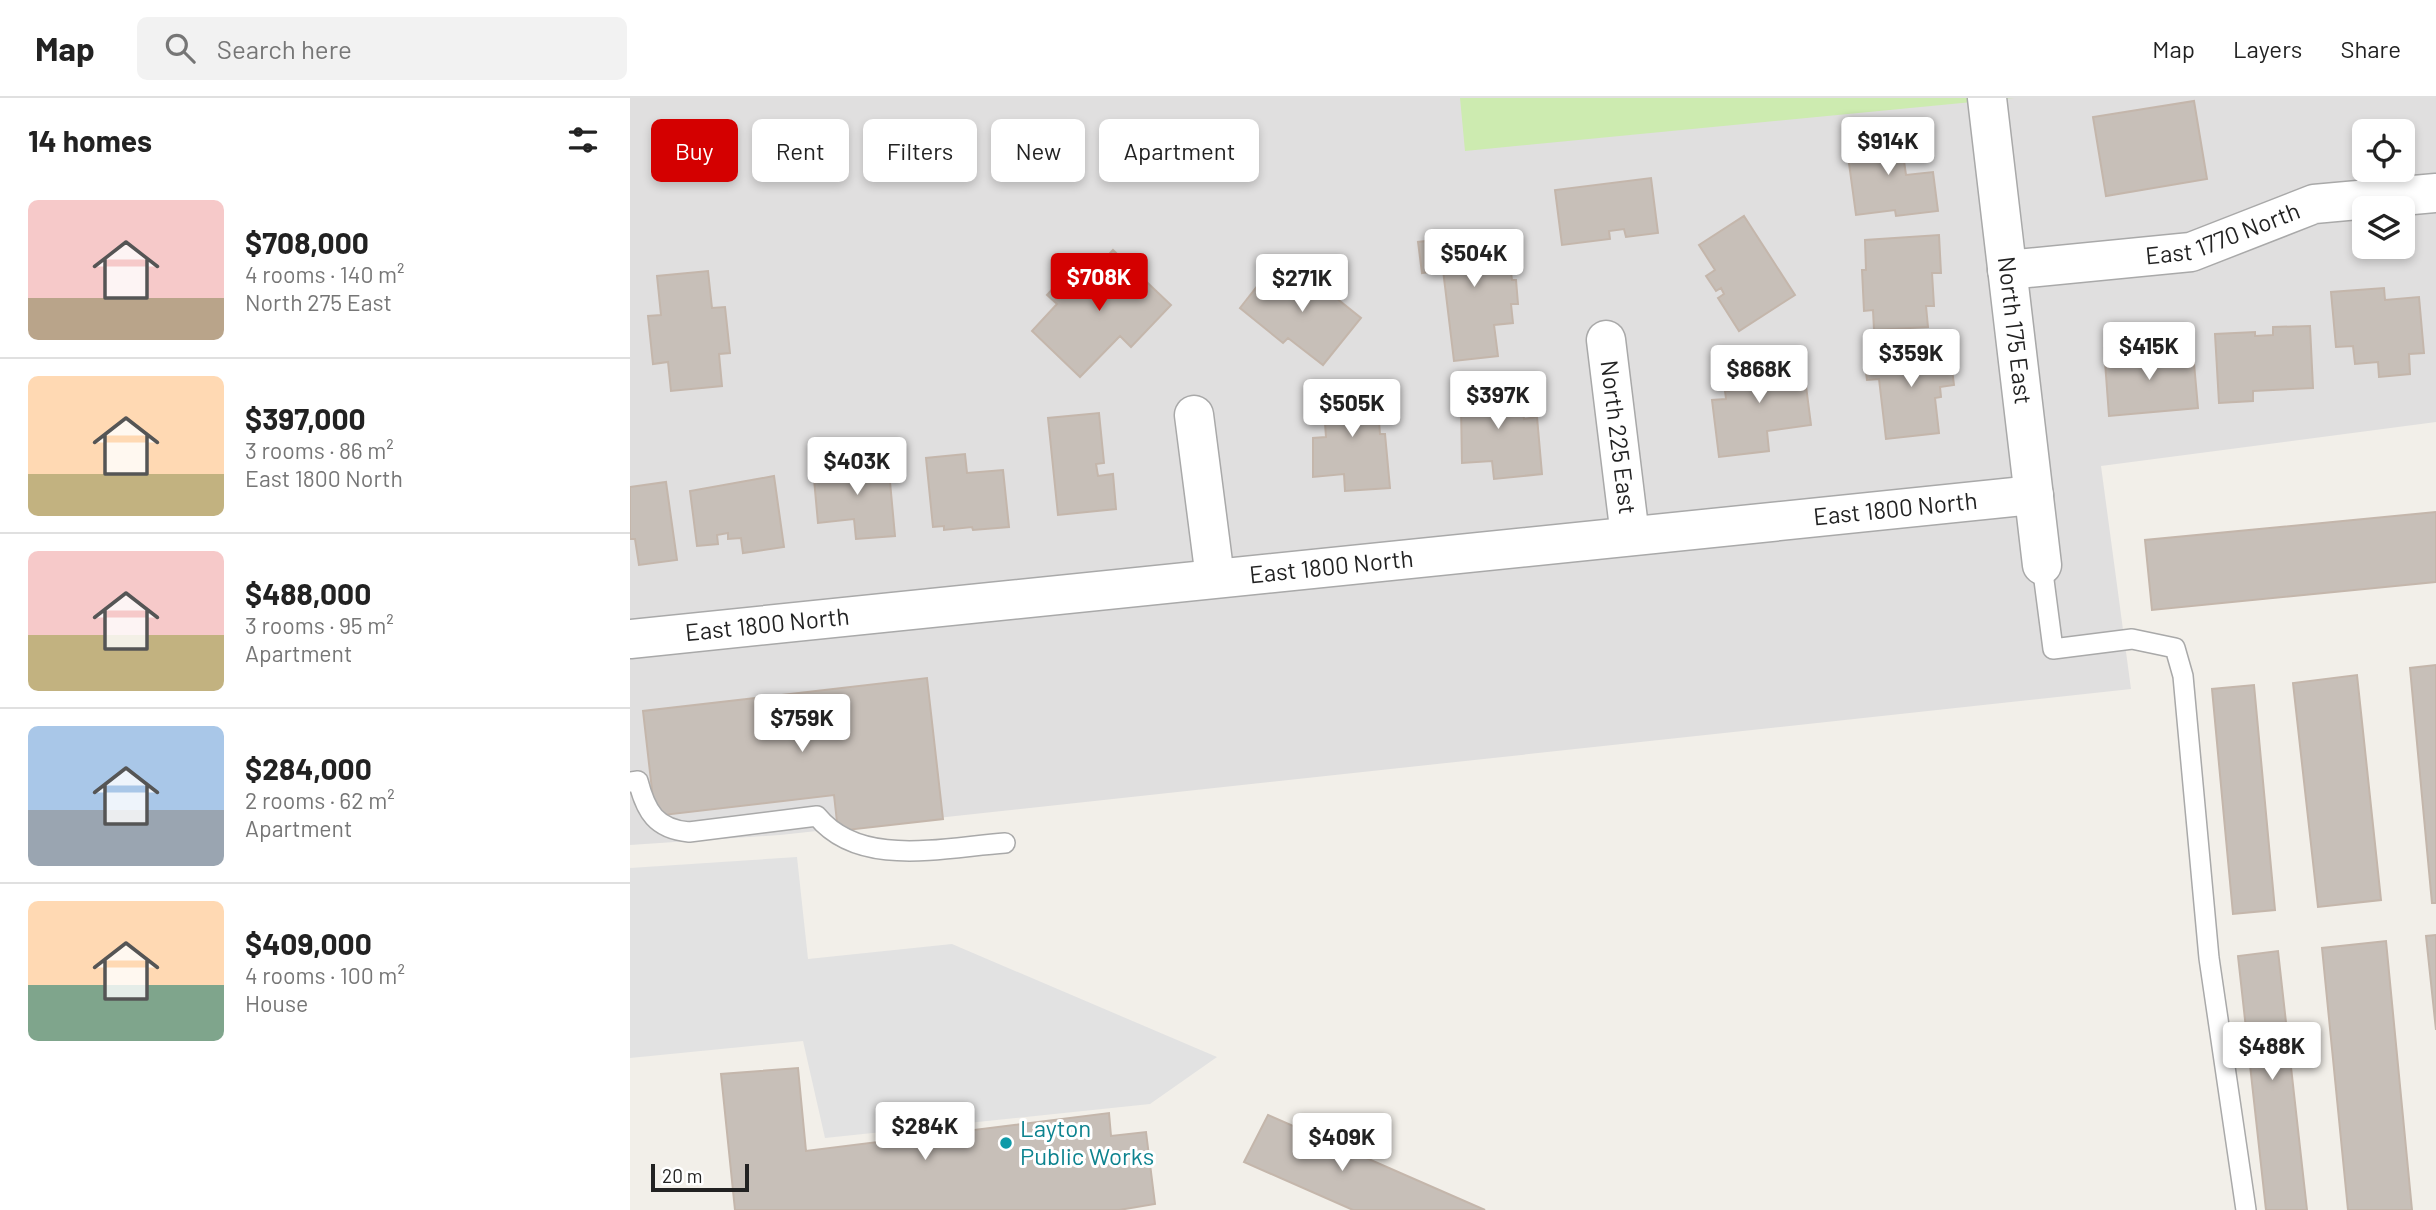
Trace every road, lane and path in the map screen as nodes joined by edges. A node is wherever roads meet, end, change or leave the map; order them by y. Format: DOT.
graph roads {
  1 [pos="1987,98"];
  2 [pos="2436,193"];
  3 [pos="2007,270"];
  4 [pos="1606,340"];
  5 [pos="1194,415"];
  6 [pos="2034,495"];
  7 [pos="1630,536"];
  8 [pos="2042,565"];
  9 [pos="1215,578"];
  10 [pos="630,639"];
  11 [pos="630,782"];
  12 [pos="1005,843"];
  13 [pos="2246,1210"];
  1 -- 3 [label="street, North 175 East"];
  2 -- 3 [label="street, East 1770 North"];
  3 -- 6 [label="street, North 175 East"];
  4 -- 7 [label="street, North 225 East"];
  5 -- 9 [label="street"];
  6 -- 7 [label="street, East 1800 North"];
  6 -- 8 [label="street, North 175 East"];
  7 -- 9 [label="street, East 1800 North"];
  8 -- 13 [label="lane"];
  9 -- 10 [label="street, East 1800 North"];
  11 -- 12 [label="lane"];
}
